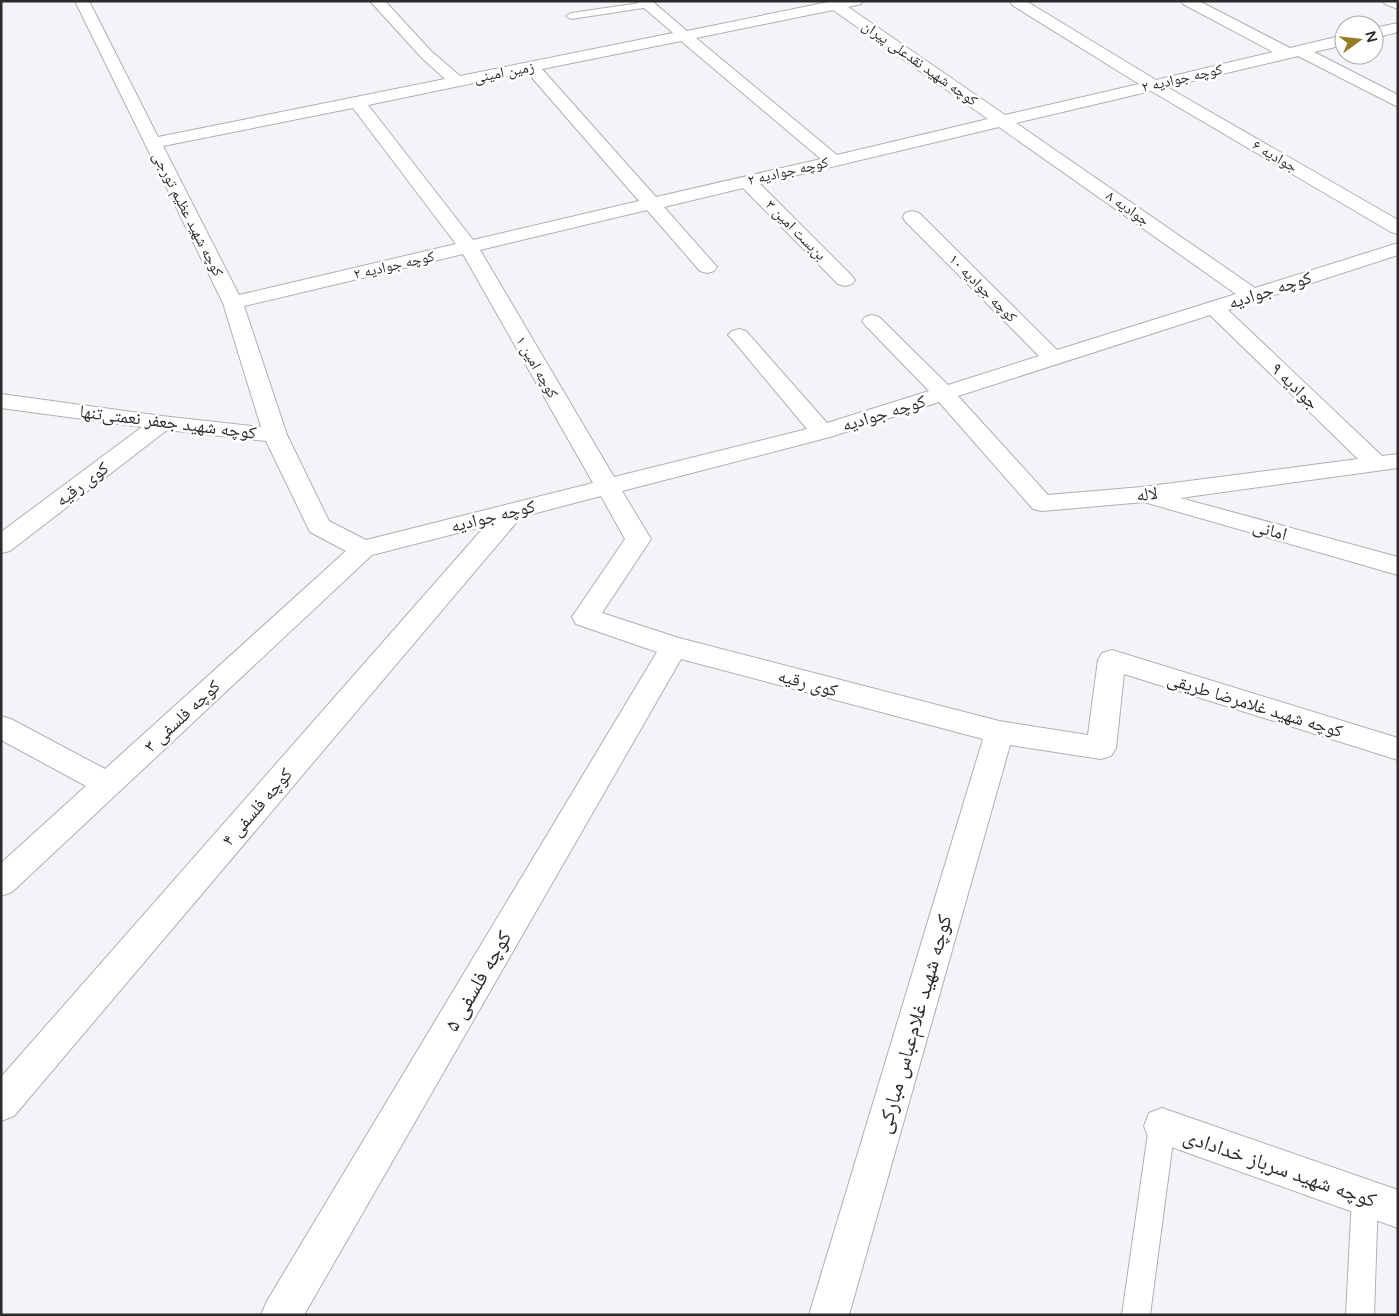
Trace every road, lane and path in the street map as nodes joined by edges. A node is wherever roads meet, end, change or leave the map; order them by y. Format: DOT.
graph roads {
  1 [pos="82,1"];
  2 [pos="378,1"];
  3 [pos="856,1"];
  4 [pos="1188,1"];
  5 [pos="1390,1"];
  6 [pos="1017,2"];
  7 [pos="645,3"];
  8 [pos="1398,5"];
  9 [pos="809,6"];
  10 [pos="837,6"];
  11 [pos="571,16"];
  12 [pos="1398,27"];
  13 [pos="1384,30"];
  14 [pos="684,37"];
  15 [pos="1334,42"];
  16 [pos="1293,52"];
  17 [pos="531,67"];
  18 [pos="457,82"];
  19 [pos="1153,85"];
  20 [pos="357,102"];
  21 [pos="1398,102"];
  22 [pos="1003,121"];
  23 [pos="153,143"];
  24 [pos="834,161"];
  25 [pos="747,181"];
  26 [pos="651,204"];
  27 [pos="912,217"];
  28 [pos="1398,228"];
  29 [pos="468,247"];
  30 [pos="1398,250"];
  31 [pos="707,266"];
  32 [pos="845,280"];
  33 [pos="1253,296"];
  34 [pos="232,303"];
  35 [pos="1214,308"];
  36 [pos="872,320"];
  37 [pos="739,335"];
  38 [pos="1054,359"];
  39 [pos="944,394"];
  40 [pos="1,401"];
  41 [pos="162,423"];
  42 [pos="822,432"];
  43 [pos="275,435"];
  44 [pos="1387,462"];
  45 [pos="607,487"];
  46 [pos="1142,495"];
  47 [pos="512,511"];
  48 [pos="1,546"];
  49 [pos="363,549"];
  50 [pos="1398,566"];
  51 [pos="674,647"];
  52 [pos="1112,660"];
  53 [pos="1,727"];
  54 [pos="999,732"];
  55 [pos="1398,749"];
  56 [pos="108,784"];
  57 [pos="1,883"];
  58 [pos="1,1104"];
  59 [pos="1162,1126"];
  60 [pos="1382,1203"];
  61 [pos="281,1315"];
  62 [pos="829,1315"];
  63 [pos="1136,1315"];
  64 [pos="1360,1315"];
  1 -- 23 [label="street, کوچه شهید عظیم تورجی"];
  2 -- 18 [label="street"];
  3 -- 10 [label="street, زمین امینی"];
  4 -- 16 [label="street"];
  5 -- 8 [label="street"];
  6 -- 19 [label="street, جوادیه ۶"];
  7 -- 11 [label="lane"];
  7 -- 14 [label="street"];
  9 -- 10 [label="street, زمین امینی"];
  9 -- 14 [label="street, زمین امینی"];
  10 -- 22 [label="street, کوچه شهید نقدعلی پیران"];
  12 -- 13 [label="street"];
  14 -- 17 [label="street, زمین امینی"];
  14 -- 24 [label="street"];
  15 -- 16 [label="street, کوچه جوادیه ۲"];
  16 -- 19 [label="street, کوچه جوادیه ۲"];
  16 -- 21 [label="street"];
  17 -- 18 [label="street, زمین امینی"];
  17 -- 26 [label="street"];
  18 -- 20 [label="street, زمین امینی"];
  19 -- 22 [label="street, کوچه جوادیه ۲"];
  19 -- 28 [label="street, جوادیه ۶"];
  20 -- 23 [label="street, زمین امینی"];
  20 -- 29 [label="street, کوچه امین ۱"];
  22 -- 24 [label="street, کوچه جوادیه ۲"];
  22 -- 33 [label="street, جوادیه ۸"];
  23 -- 34 [label="street, کوچه شهید عظیم تورجی"];
  24 -- 25 [label="street, کوچه جوادیه ۲"];
  25 -- 26 [label="street, کوچه جوادیه ۲"];
  25 -- 32 [label="street, بن‌بست امین ۳"];
  26 -- 29 [label="street, کوچه جوادیه ۲"];
  26 -- 31 [label="street"];
  27 -- 38 [label="street, کوچه جوادیه ۱۰"];
  29 -- 34 [label="street, کوچه جوادیه ۲"];
  29 -- 45 [label="street, کوچه امین ۱"];
  30 -- 33 [label="street, کوچه جوادیه"];
  33 -- 35 [label="street, کوچه جوادیه"];
  34 -- 43 [label="street, کوچه شهید عظیم تورجی"];
  35 -- 38 [label="street, کوچه جوادیه"];
  35 -- 44 [label="street, جوادیه ۹"];
  36 -- 39 [label="street"];
  37 -- 42 [label="street"];
  38 -- 39 [label="street, کوچه جوادیه"];
  39 -- 42 [label="street, کوچه جوادیه"];
  39 -- 46 [label="street, لاله"];
  40 -- 41 [label="street, کوچه شهید جعفر نعمتی‌تنها"];
  41 -- 43 [label="street, کوچه شهید جعفر نعمتی‌تنها"];
  41 -- 48 [label="street, کوی رقیه"];
  42 -- 45 [label="street, کوچه جوادیه"];
  43 -- 49 [label="street, کوچه شهید جعفر نعمتی‌تنها"];
  44 -- 46 [label="street, لاله"];
  45 -- 47 [label="street, کوچه جوادیه"];
  45 -- 51 [label="street, کوی رقیه"];
  46 -- 50 [label="street, امانی"];
  47 -- 49 [label="street, کوچه جوادیه"];
  47 -- 58 [label="street, کوچه فلسفی ۴"];
  49 -- 56 [label="street, کوچه فلسفی ۳"];
  51 -- 54 [label="street, کوی رقیه"];
  51 -- 61 [label="street, کوچه فلسفی ۵"];
  52 -- 54 [label="street, کوی رقیه"];
  52 -- 55 [label="street, کوچه شهید غلامرضا طریقی"];
  53 -- 56 [label="street"];
  54 -- 62 [label="street, کوچه شهید غلام‌عباس مبارکی"];
  56 -- 57 [label="street, کوچه فلسفی ۳"];
  59 -- 60 [label="street, کوچه شهید سرباز خدادادی"];
  59 -- 63 [label="lane"];
  60 -- 64 [label="lane"];
}
